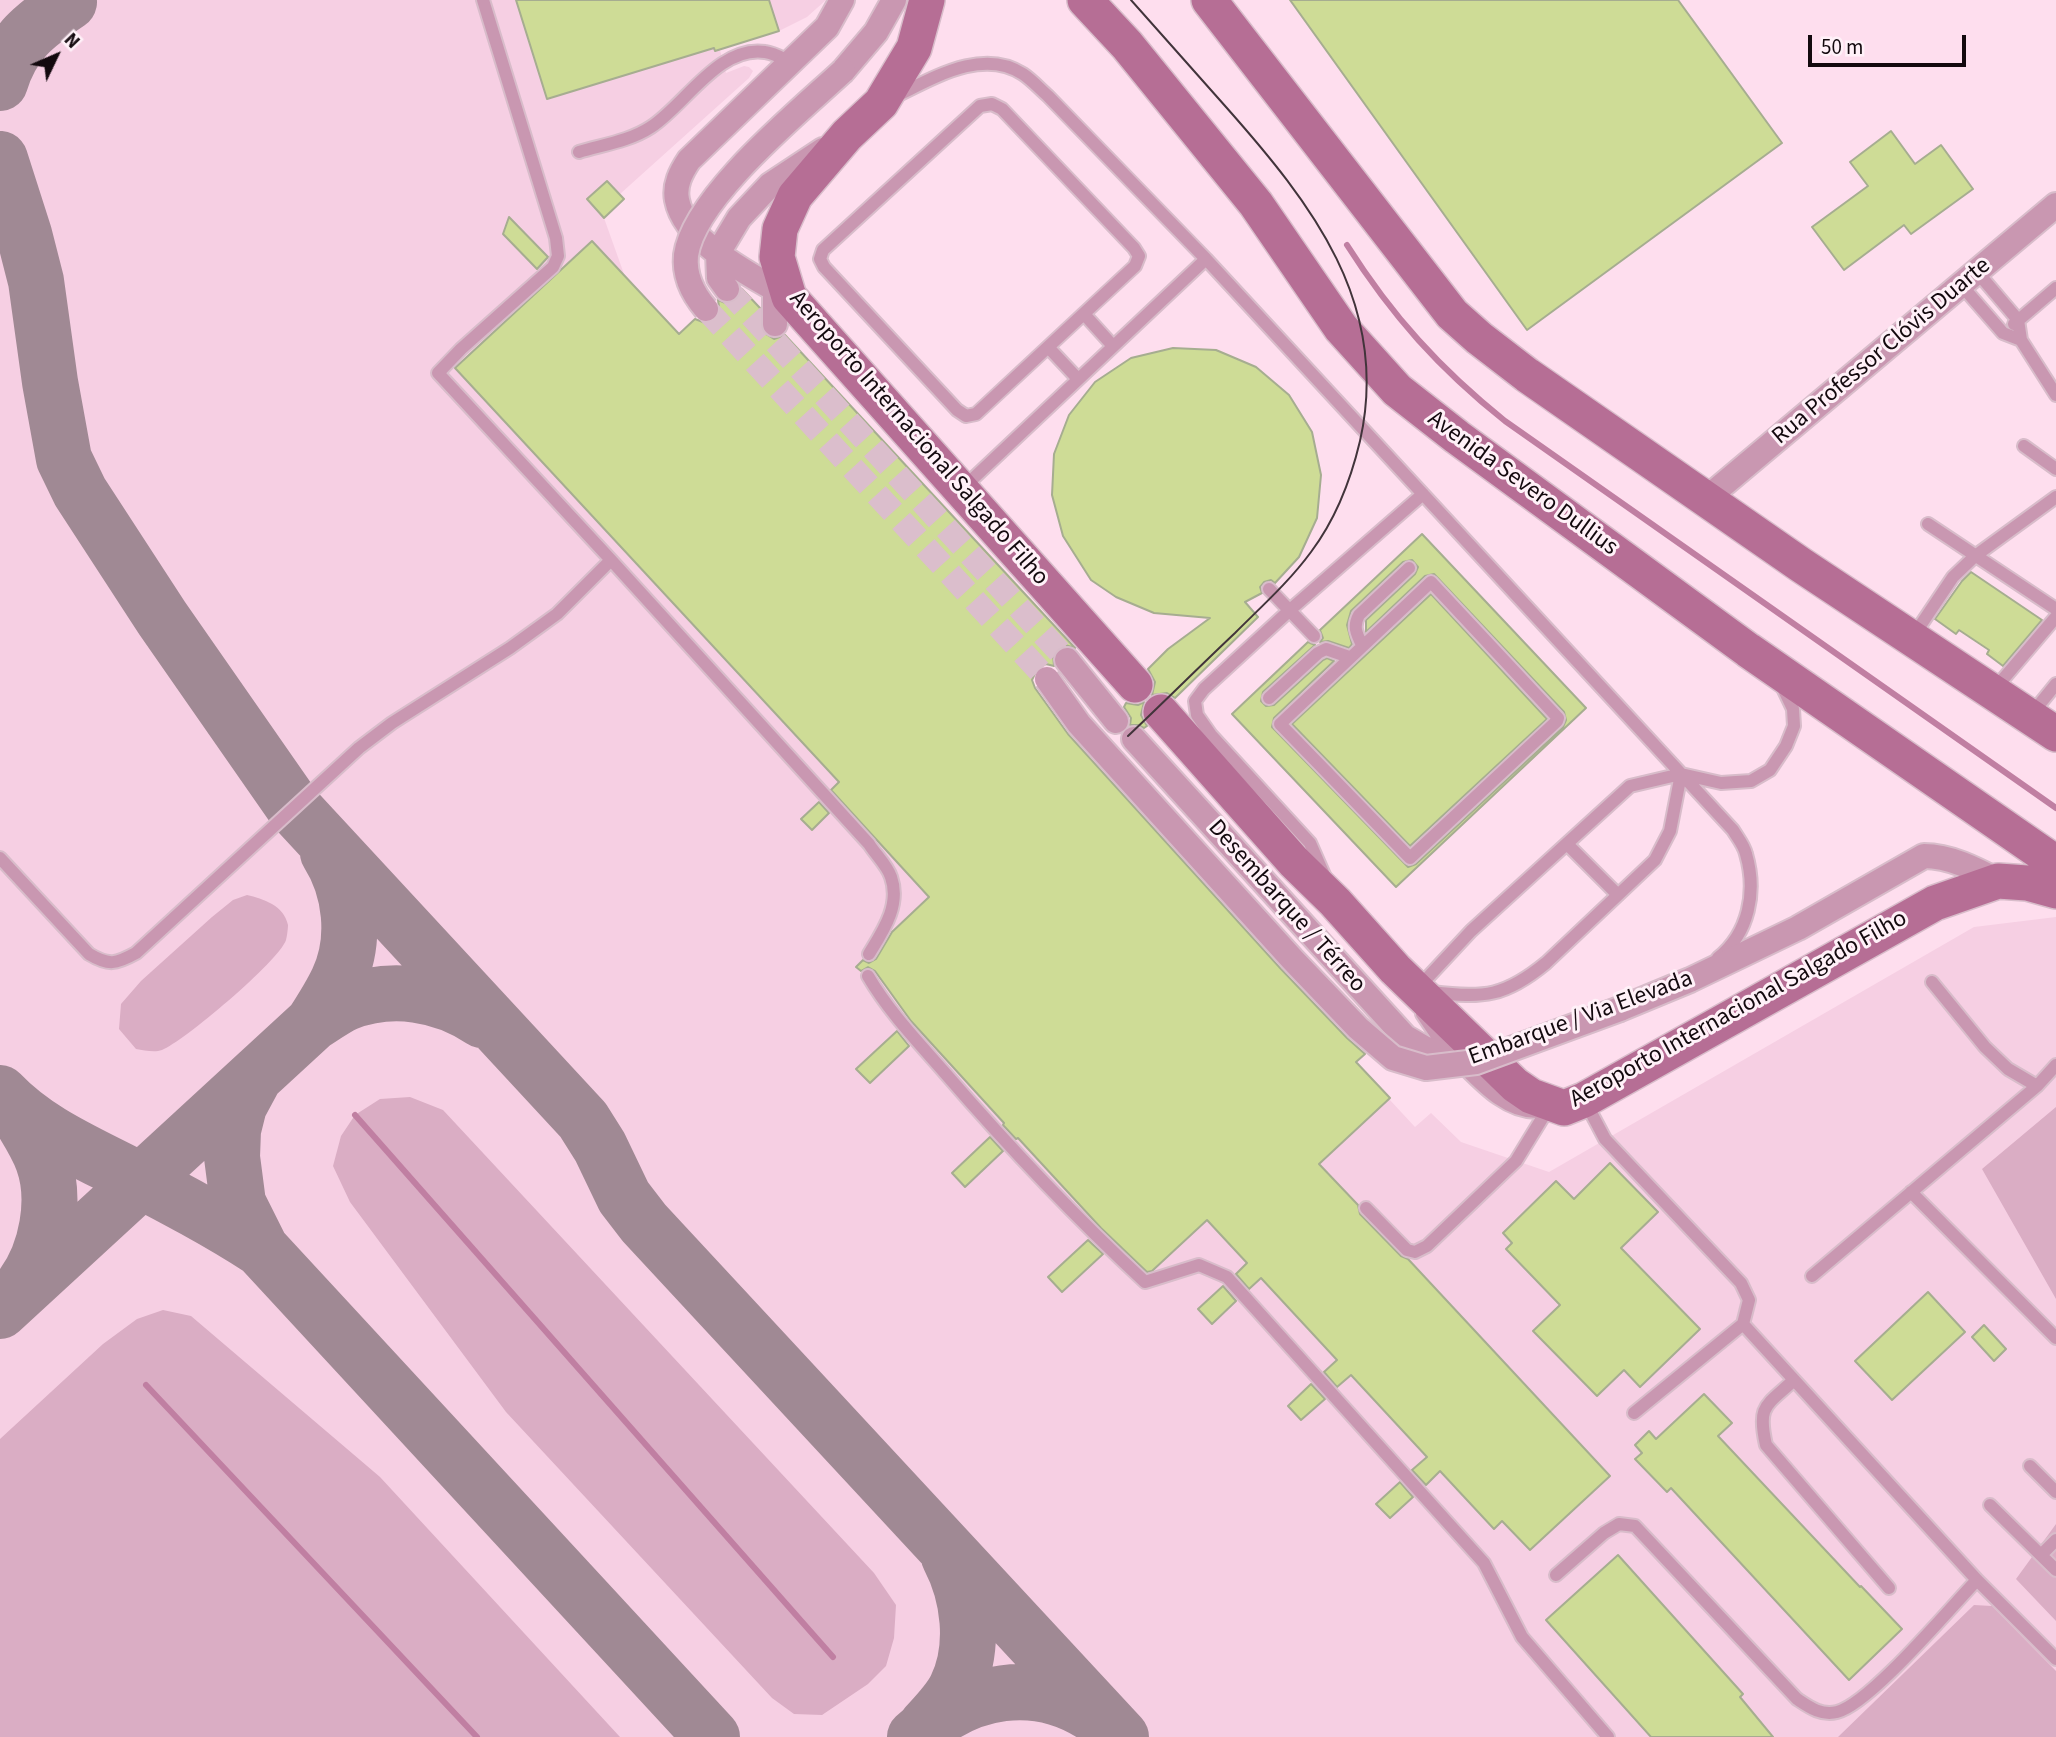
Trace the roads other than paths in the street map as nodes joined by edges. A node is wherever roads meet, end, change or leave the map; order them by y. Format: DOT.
graph roads {
  1 [pos="483,0"];
  2 [pos="842,0"];
  3 [pos="894,0"];
  4 [pos="927,0"];
  5 [pos="1085,0"];
  6 [pos="1209,0"];
  7 [pos="790,62"];
  8 [pos="881,103"];
  9 [pos="847,135"];
  10 [pos="579,152"];
  11 [pos="2056,205"];
  12 [pos="718,253"];
  13 [pos="1206,259"];
  14 [pos="1970,279"];
  15 [pos="2056,288"];
  16 [pos="727,289"];
  17 [pos="779,292"];
  18 [pos="706,309"];
  19 [pos="1084,314"];
  20 [pos="2018,320"];
  21 [pos="2003,333"];
  22 [pos="2021,340"];
  23 [pos="1113,346"];
  24 [pos="1048,347"];
  25 [pos="1082,376"];
  26 [pos="1095,382"];
  27 [pos="2056,395"];
  28 [pos="2024,446"];
  29 [pos="2056,469"];
  30 [pos="960,490"];
  31 [pos="1423,494"];
  32 [pos="2056,497"];
  33 [pos="1706,499"];
  34 [pos="1928,524"];
  35 [pos="1975,556"];
  36 [pos="611,560"];
  37 [pos="1409,568"];
  38 [pos="1269,589"];
  39 [pos="2056,609"];
  40 [pos="1290,610"];
  41 [pos="2056,617"];
  42 [pos="1314,636"];
  43 [pos="1912,638"];
  44 [pos="1362,645"];
  45 [pos="1748,650"];
  46 [pos="1349,657"];
  47 [pos="1066,660"];
  48 [pos="1047,679"];
  49 [pos="2056,684"];
  50 [pos="1135,685"];
  51 [pos="1993,691"];
  52 [pos="1269,698"];
  53 [pos="1161,712"];
  54 [pos="1116,721"];
  55 [pos="2043,725"];
  56 [pos="1134,739"];
  57 [pos="1681,774"];
  58 [pos="1567,844"];
  59 [pos="0,858"];
  60 [pos="2056,863"];
  61 [pos="1998,881"];
  62 [pos="2056,891"];
  63 [pos="1618,895"];
  64 [pos="1335,902"];
  65 [pos="869,954"];
  66 [pos="868,976"];
  67 [pos="1406,979"];
  68 [pos="1690,980"];
  69 [pos="1932,982"];
  70 [pos="1452,1056"];
  71 [pos="2056,1065"];
  72 [pos="2037,1086"];
  73 [pos="1565,1107"];
  74 [pos="1911,1192"];
  75 [pos="1366,1208"];
  76 [pos="1812,1276"];
  77 [pos="1743,1324"];
  78 [pos="2056,1338"];
  79 [pos="1794,1380"];
  80 [pos="1634,1413"];
  81 [pos="2030,1466"];
  82 [pos="2056,1492"];
  83 [pos="1990,1505"];
  84 [pos="2056,1540"];
  85 [pos="2041,1555"];
  86 [pos="2056,1570"];
  87 [pos="1556,1575"];
  88 [pos="1977,1580"];
  89 [pos="1889,1588"];
  90 [pos="2056,1658"];
  91 [pos="1608,1737"];
  1 -- 36 [label="lane"];
  2 -- 7 [label="street"];
  3 -- 18 [label="street, bridge"];
  4 -- 8 [label="main road"];
  5 -- 45 [label="main road, Avenida Severo Dullius"];
  6 -- 33 [label="main road"];
  7 -- 10 [label="lane"];
  7 -- 12 [label="street"];
  8 -- 9 [label="main road"];
  8 -- 13 [label="lane"];
  9 -- 12 [label="street"];
  9 -- 17 [label="main road"];
  11 -- 14 [label="street, Rua Professor Clóvis Duarte"];
  12 -- 16 [label="street"];
  12 -- 17 [label="street"];
  13 -- 23 [label="lane"];
  13 -- 31 [label="lane"];
  14 -- 20 [label="lane"];
  14 -- 21 [label="lane"];
  14 -- 33 [label="street, Rua Professor Clóvis Duarte"];
  15 -- 20 [label="lane"];
  17 -- 30 [label="main road, Aeroporto Internacional Salgado Filho"];
  19 -- 23 [label="lane"];
  19 -- 24 [label="lane"];
  19 -- 24 [label="lane"];
  20 -- 21 [label="lane"];
  20 -- 22 [label="lane"];
  21 -- 22 [label="lane"];
  22 -- 27 [label="lane"];
  23 -- 25 [label="lane"];
  24 -- 25 [label="lane"];
  25 -- 26 [label="lane"];
  25 -- 30 [label="lane"];
  28 -- 29 [label="lane"];
  30 -- 50 [label="main road, Aeroporto Internacional Salgado Filho"];
  31 -- 40 [label="lane"];
  31 -- 57 [label="lane"];
  32 -- 35 [label="lane"];
  33 -- 43 [label="main road"];
  34 -- 35 [label="lane"];
  35 -- 39 [label="lane"];
  35 -- 43 [label="lane"];
  36 -- 59 [label="lane"];
  36 -- 65 [label="lane"];
  37 -- 44 [label="lane"];
  38 -- 40 [label="lane"];
  40 -- 42 [label="lane"];
  40 -- 64 [label="lane"];
  41 -- 51 [label="lane"];
  43 -- 51 [label="main road"];
  44 -- 46 [label="lane"];
  44 -- 46 [label="lane"];
  45 -- 57 [label="lane"];
  45 -- 60 [label="main road, Avenida Severo Dullius"];
  46 -- 52 [label="lane"];
  47 -- 54 [label="street"];
  48 -- 68 [label="street, Embarque / Via Elevada, bridge"];
  49 -- 55 [label="lane"];
  51 -- 55 [label="main road"];
  53 -- 64 [label="main road, Aeroporto Internacional Salgado Filho"];
  56 -- 70 [label="street, Desembarque / Térreo"];
  57 -- 58 [label="lane"];
  57 -- 63 [label="lane"];
  57 -- 68 [label="lane"];
  58 -- 63 [label="lane"];
  58 -- 67 [label="lane"];
  61 -- 62 [label="main road, Aeroporto Internacional Salgado Filho"];
  61 -- 68 [label="street, Embarque / Via Elevada"];
  61 -- 73 [label="main road, Aeroporto Internacional Salgado Filho"];
  63 -- 67 [label="lane"];
  64 -- 67 [label="main road, Aeroporto Internacional Salgado Filho"];
  66 -- 91 [label="lane"];
  67 -- 70 [label="lane"];
  67 -- 73 [label="main road, Aeroporto Internacional Salgado Filho"];
  69 -- 72 [label="lane"];
  70 -- 73 [label="lane"];
  71 -- 72 [label="lane"];
  72 -- 74 [label="lane"];
  73 -- 75 [label="lane"];
  73 -- 77 [label="lane"];
  74 -- 76 [label="lane"];
  74 -- 78 [label="lane"];
  77 -- 79 [label="lane"];
  77 -- 80 [label="lane"];
  79 -- 88 [label="lane"];
  79 -- 89 [label="lane"];
  81 -- 82 [label="lane"];
  83 -- 85 [label="lane"];
  84 -- 85 [label="lane"];
  85 -- 86 [label="lane"];
  87 -- 88 [label="lane"];
  88 -- 90 [label="lane"];
}
